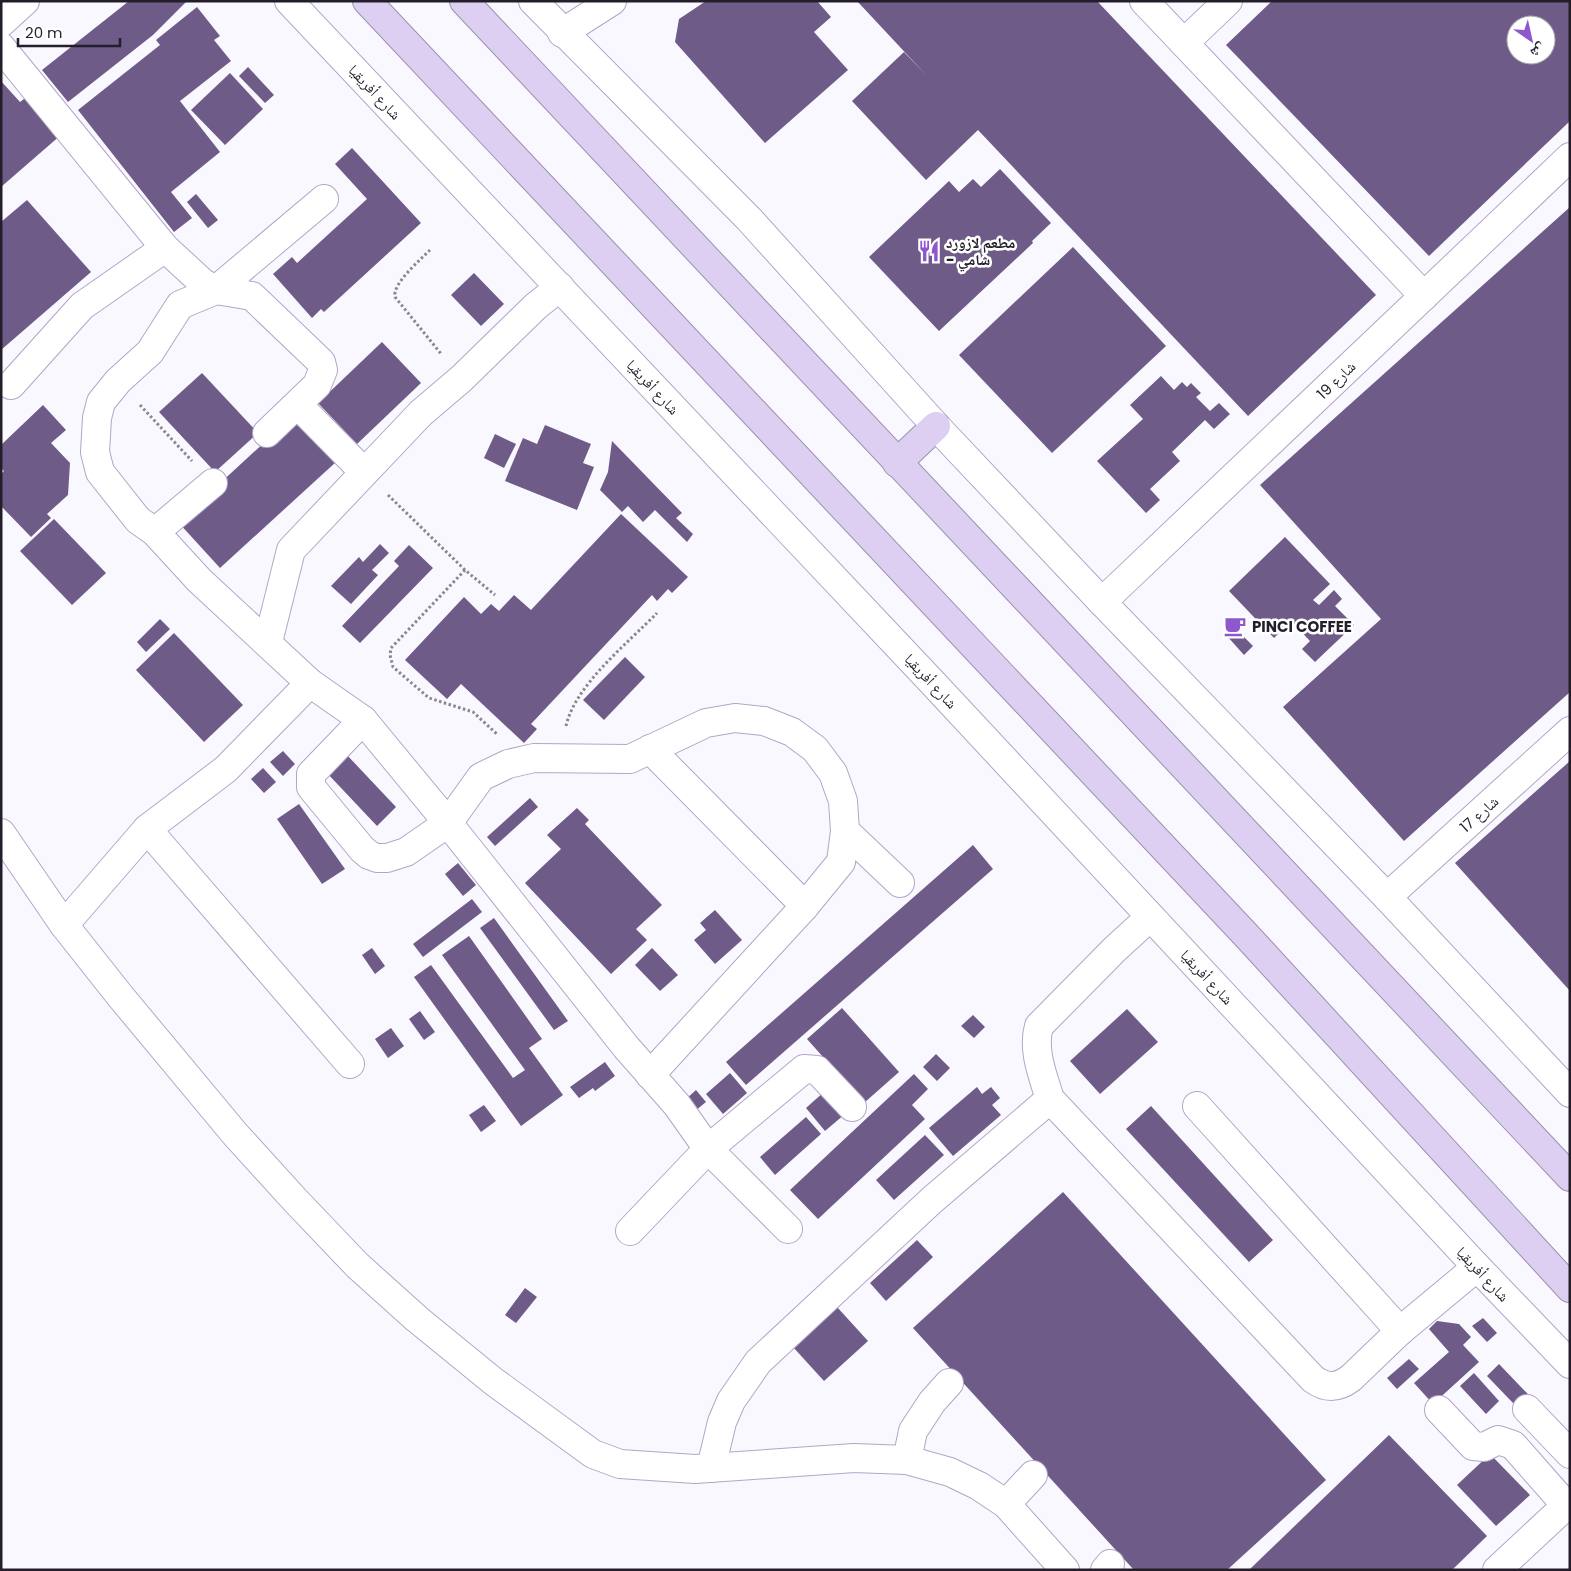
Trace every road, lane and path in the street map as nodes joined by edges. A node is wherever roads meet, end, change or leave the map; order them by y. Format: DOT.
graph roads {
  1 [pos="289,1"];
  2 [pos="367,1"];
  3 [pos="464,1"];
  4 [pos="533,1"];
  5 [pos="612,1"];
  6 [pos="1144,1"];
  7 [pos="1228,1"];
  8 [pos="562,32"];
  9 [pos="1184,43"];
  10 [pos="1,47"];
  11 [pos="1570,157"];
  12 [pos="324,199"];
  13 [pos="165,248"];
  14 [pos="430,250"];
  15 [pos="560,288"];
  16 [pos="216,290"];
  17 [pos="1424,296"];
  18 [pos="461,379"];
  19 [pos="118,380"];
  20 [pos="11,385"];
  21 [pos="298,405"];
  22 [pos="936,426"];
  23 [pos="267,433"];
  24 [pos="897,463"];
  25 [pos="364,472"];
  26 [pos="212,483"];
  27 [pos="155,532"];
  28 [pos="465,570"];
  29 [pos="495,595"];
  30 [pos="1102,602"];
  31 [pos="656,613"];
  32 [pos="268,642"];
  33 [pos="310,683"];
  34 [pos="363,720"];
  35 [pos="1570,731"];
  36 [pos="650,749"];
  37 [pos="562,758"];
  38 [pos="508,764"];
  39 [pos="448,823"];
  40 [pos="147,829"];
  41 [pos="846,830"];
  42 [pos="1,833"];
  43 [pos="900,883"];
  44 [pos="1387,897"];
  45 [pos="805,906"];
  46 [pos="1150,917"];
  47 [pos="64,925"];
  48 [pos="350,1064"];
  49 [pos="650,1075"];
  50 [pos="1570,1093"];
  51 [pos="1050,1099"];
  52 [pos="852,1106"];
  53 [pos="1197,1106"];
  54 [pos="708,1149"];
  55 [pos="1570,1177"];
  56 [pos="788,1229"];
  57 [pos="630,1231"];
  58 [pos="1477,1267"];
  59 [pos="1570,1288"];
  60 [pos="1400,1331"];
  61 [pos="1570,1364"];
  62 [pos="949,1383"];
  63 [pos="1527,1409"];
  64 [pos="1438,1410"];
  65 [pos="1570,1454"];
  66 [pos="907,1460"];
  67 [pos="710,1468"];
  68 [pos="1032,1474"];
  69 [pos="1568,1503"];
  70 [pos="1006,1504"];
  71 [pos="1065,1570"];
  72 [pos="1497,1570"];
  1 -- 15 [label="street, شارع أفريقيا"];
  2 -- 59 [label="highway"];
  3 -- 24 [label="highway"];
  4 -- 8 [label="street"];
  5 -- 8 [label="street"];
  6 -- 9 [label="street"];
  7 -- 9 [label="street"];
  8 -- 22 [label="street"];
  9 -- 17 [label="street"];
  10 -- 13 [label="street"];
  11 -- 17 [label="street, شارع 19"];
  12 -- 16 [label="street"];
  13 -- 16 [label="street"];
  13 -- 20 [label="street"];
  14 -- 18 [label="path"];
  15 -- 18 [label="street"];
  15 -- 46 [label="street, شارع أفريقيا"];
  16 -- 19 [label="street"];
  16 -- 21 [label="street"];
  17 -- 30 [label="street, شارع 19"];
  18 -- 25 [label="street"];
  19 -- 26 [label="path"];
  19 -- 27 [label="street"];
  21 -- 23 [label="street"];
  21 -- 25 [label="street"];
  22 -- 24 [label="highway"];
  22 -- 30 [label="street"];
  24 -- 55 [label="highway"];
  25 -- 28 [label="path"];
  25 -- 32 [label="street"];
  26 -- 27 [label="street"];
  27 -- 32 [label="street"];
  28 -- 29 [label="path"];
  28 -- 38 [label="path"];
  30 -- 44 [label="street"];
  31 -- 37 [label="path"];
  32 -- 33 [label="street"];
  33 -- 34 [label="street"];
  33 -- 40 [label="street"];
  34 -- 39 [label="street"];
  34 -- 39 [label="street"];
  35 -- 44 [label="street, شارع 17"];
  36 -- 37 [label="street"];
  36 -- 41 [label="street"];
  36 -- 45 [label="street"];
  37 -- 38 [label="street"];
  38 -- 39 [label="street"];
  39 -- 49 [label="street"];
  40 -- 47 [label="street"];
  40 -- 48 [label="street"];
  41 -- 43 [label="street"];
  41 -- 45 [label="street"];
  42 -- 47 [label="street"];
  44 -- 50 [label="street"];
  45 -- 49 [label="street"];
  46 -- 51 [label="street"];
  46 -- 58 [label="street, شارع أفريقيا"];
  47 -- 67 [label="street"];
  49 -- 54 [label="street"];
  51 -- 60 [label="street"];
  51 -- 67 [label="street"];
  52 -- 54 [label="street"];
  53 -- 60 [label="street"];
  54 -- 56 [label="street"];
  54 -- 57 [label="street"];
  58 -- 60 [label="street"];
  58 -- 61 [label="street, شارع أفريقيا"];
  62 -- 66 [label="street"];
  63 -- 65 [label="street"];
  64 -- 69 [label="street"];
  66 -- 67 [label="street"];
  66 -- 70 [label="street"];
  68 -- 70 [label="street"];
  69 -- 72 [label="street"];
  70 -- 71 [label="street"];
}
